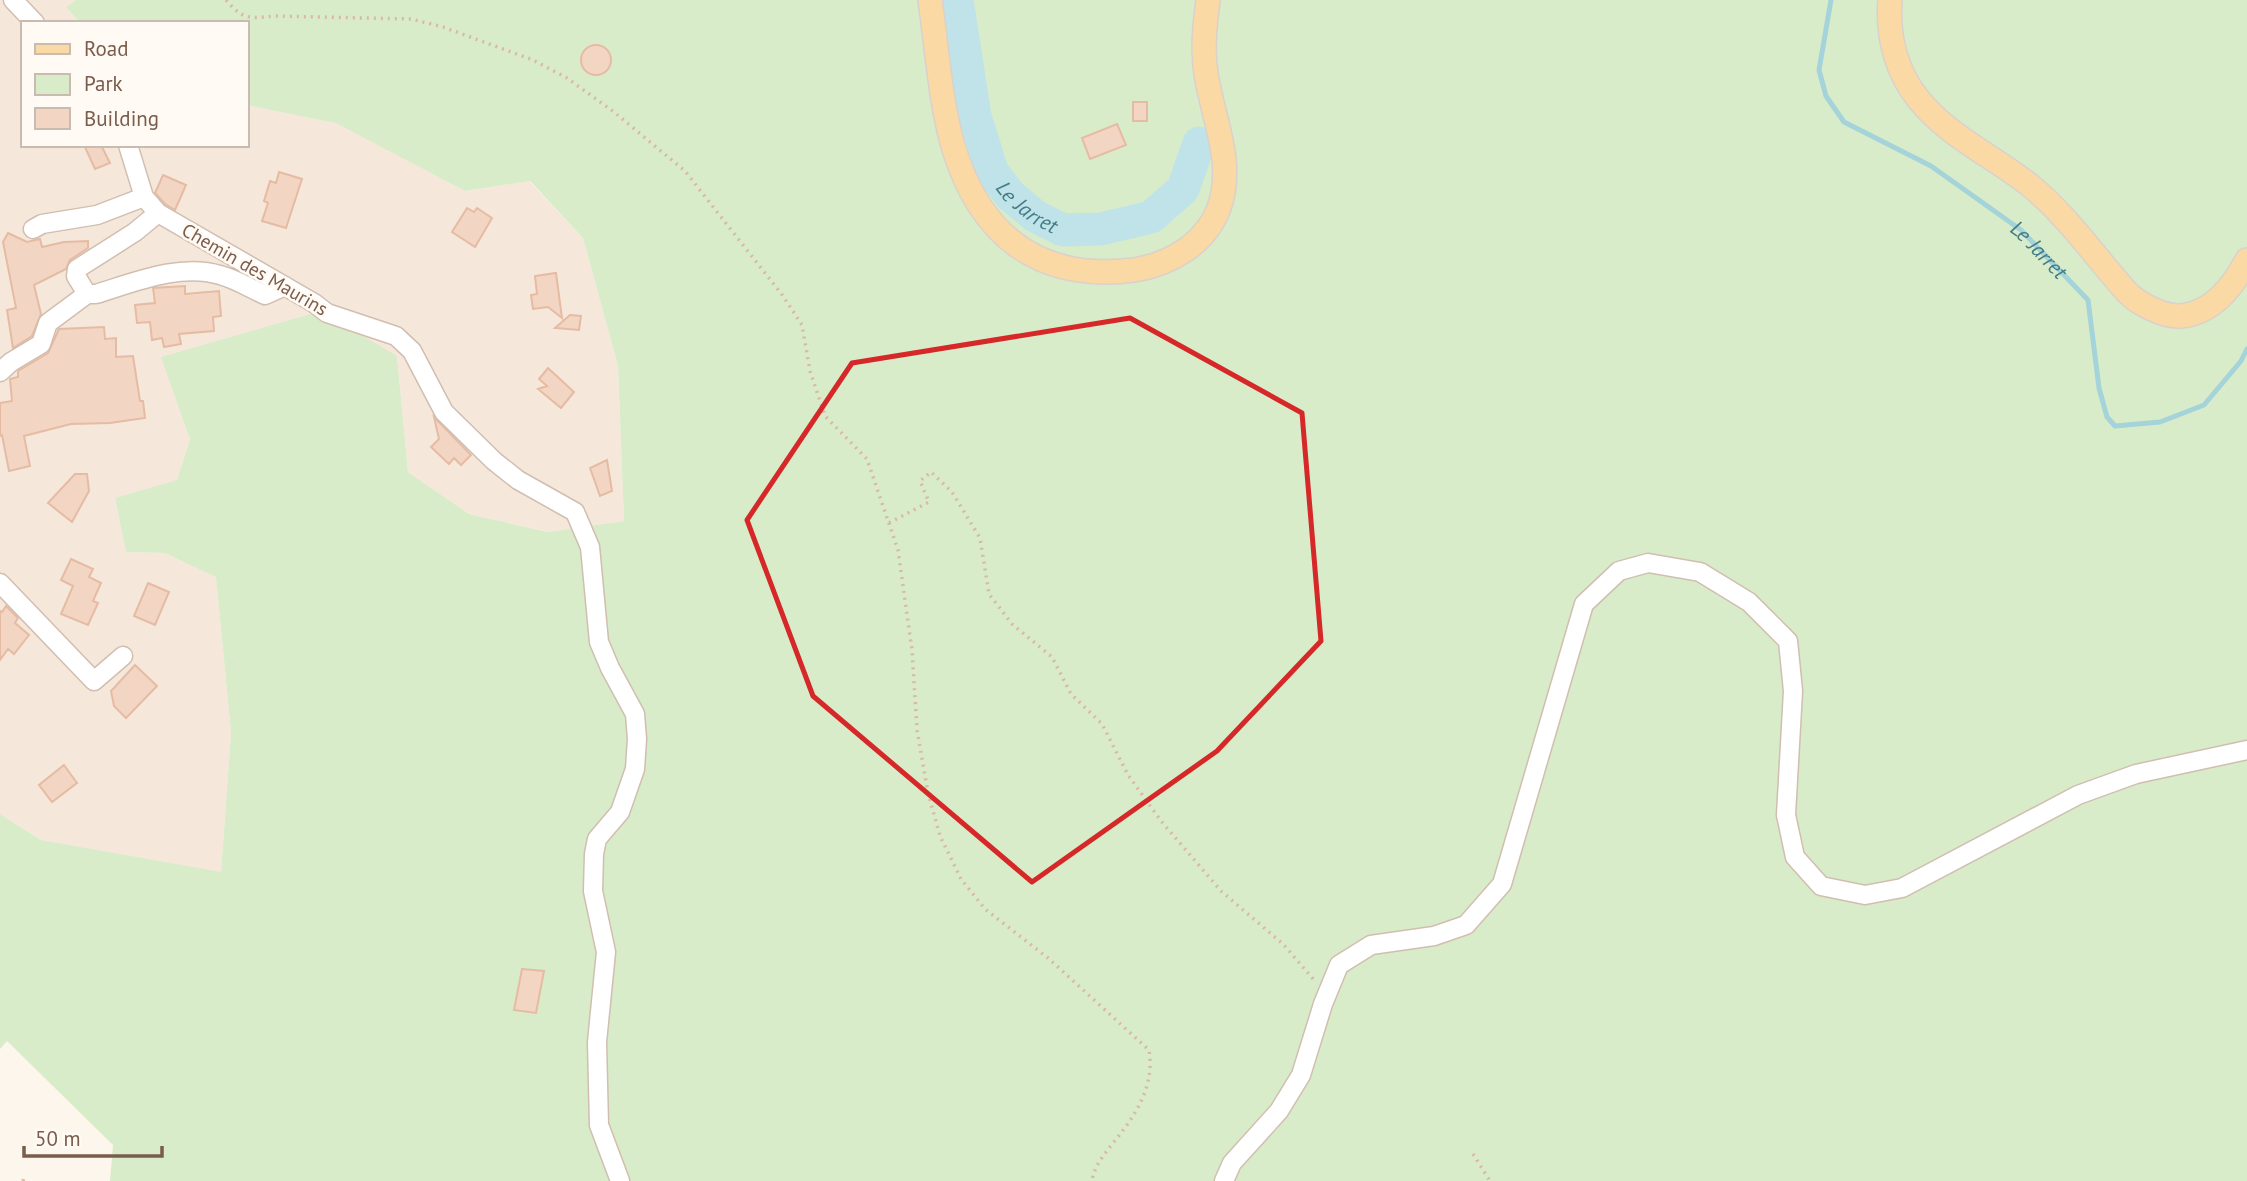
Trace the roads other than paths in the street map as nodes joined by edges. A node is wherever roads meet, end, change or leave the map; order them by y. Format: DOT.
graph roads {
  1 [pos="13,0"];
  2 [pos="930,0"];
  3 [pos="1208,0"];
  4 [pos="1890,0"];
  5 [pos="33,21"];
  6 [pos="129,147"];
  7 [pos="144,197"];
  8 [pos="158,213"];
  9 [pos="33,229"];
  10 [pos="2247,260"];
  11 [pos="285,286"];
  12 [pos="87,294"];
  13 [pos="0,372"];
  14 [pos="0,583"];
  15 [pos="123,656"];
  16 [pos="2247,750"];
  17 [pos="620,1181"];
  18 [pos="1224,1181"];
  1 -- 5 [label="street"];
  2 -- 3 [label="main road"];
  4 -- 10 [label="main road"];
  6 -- 7 [label="street, Chemin des Maurins"];
  7 -- 8 [label="street, Chemin des Maurins"];
  7 -- 9 [label="street"];
  8 -- 11 [label="street, Chemin des Maurins"];
  8 -- 12 [label="street"];
  11 -- 12 [label="street"];
  11 -- 17 [label="street, Chemin des Maurins"];
  12 -- 13 [label="street"];
  14 -- 15 [label="street"];
  16 -- 18 [label="street"];
}
